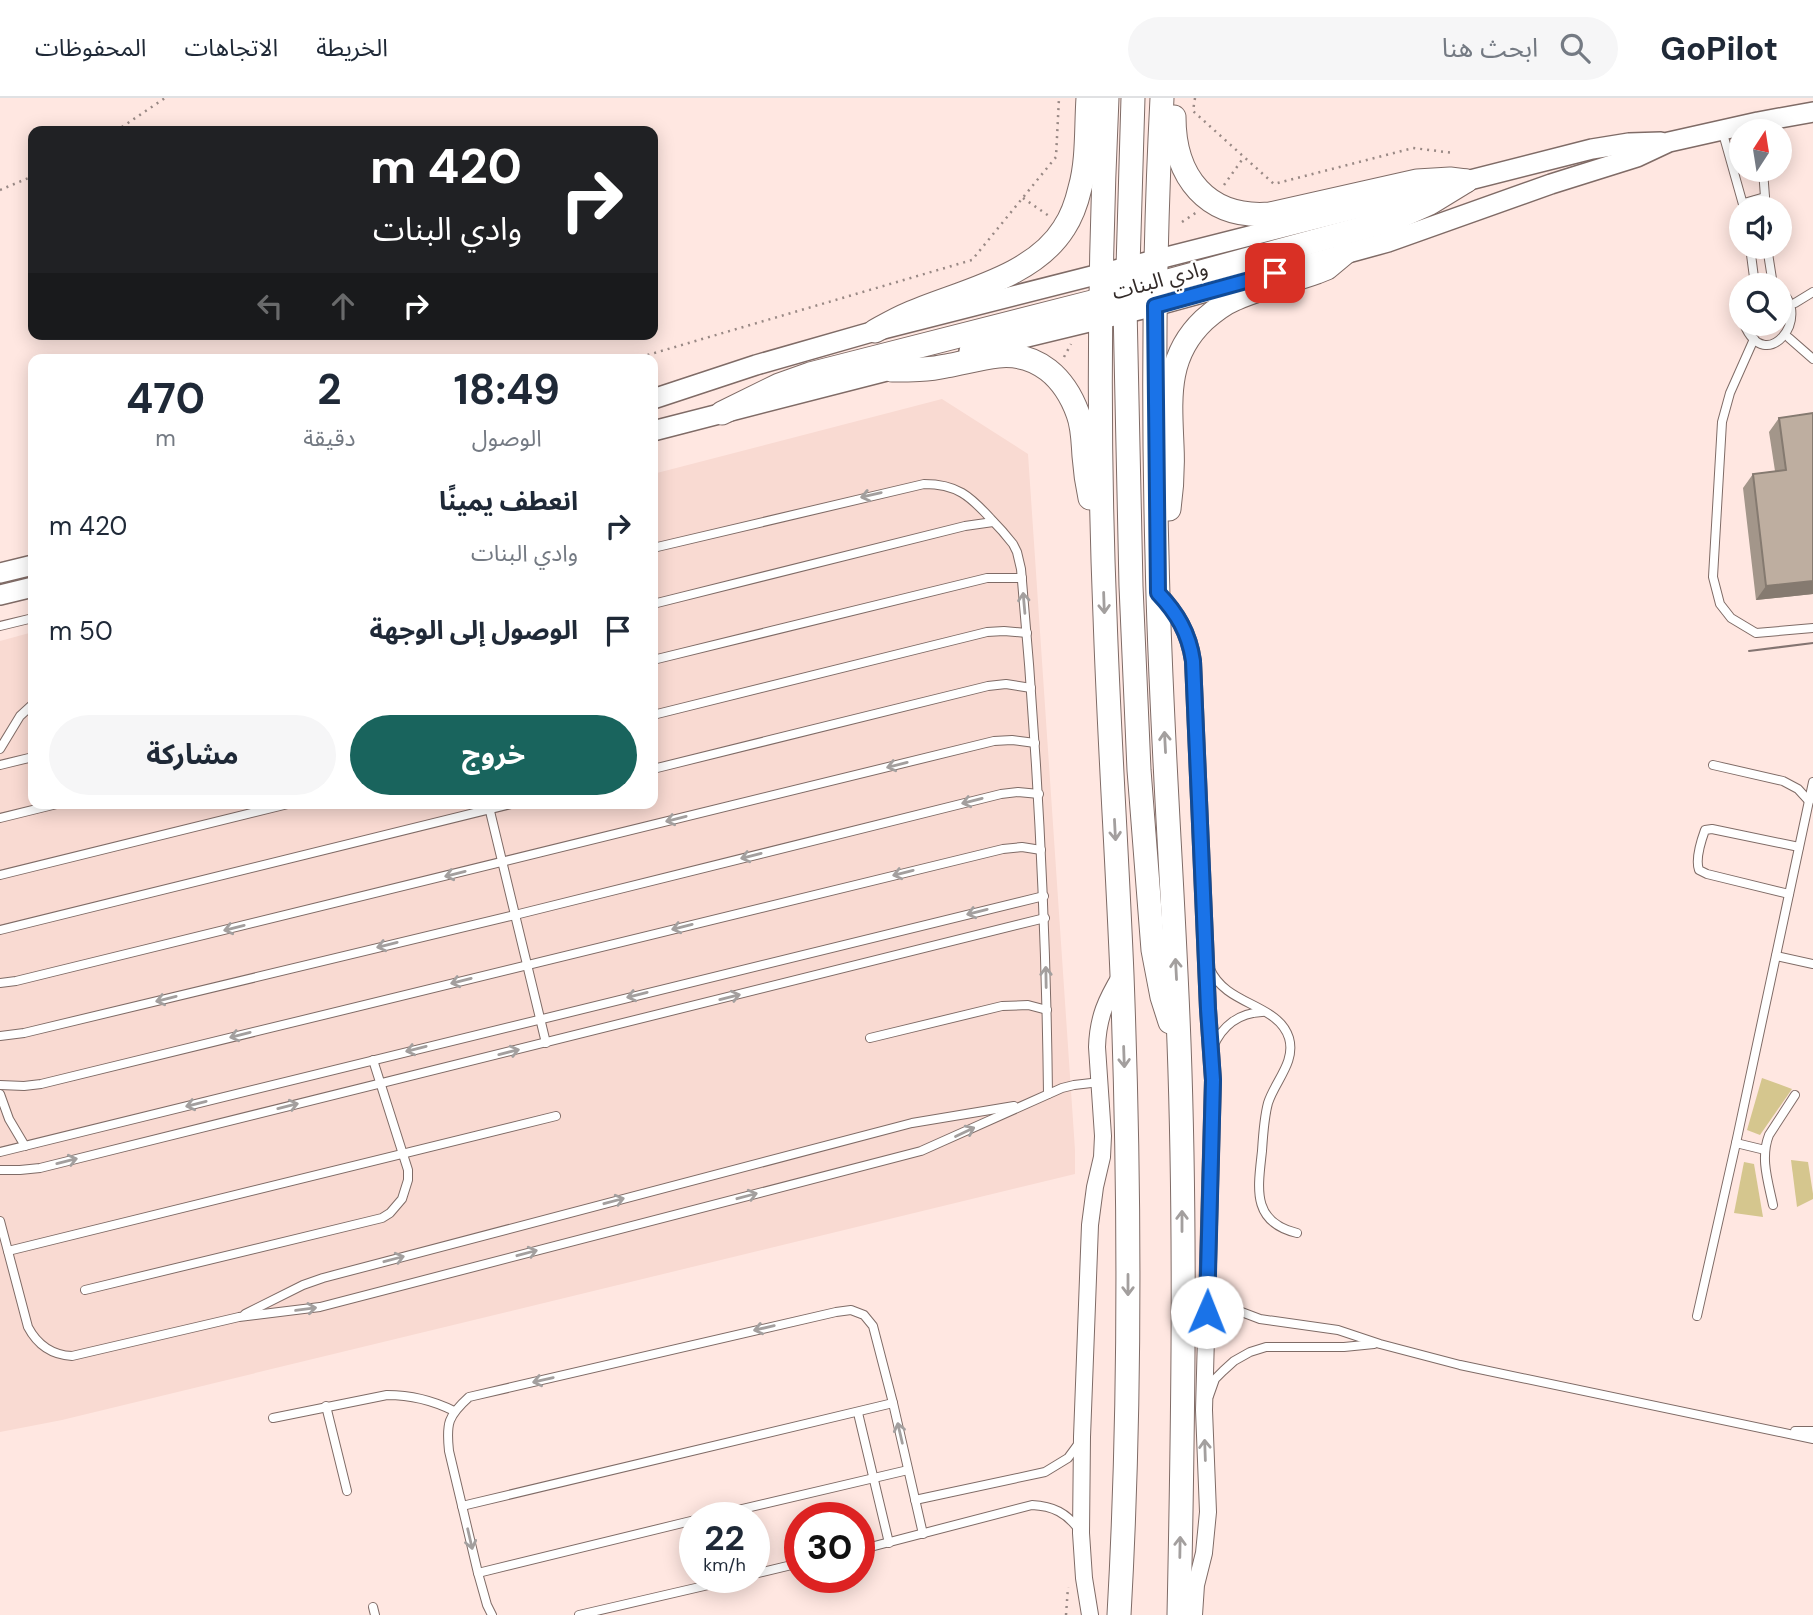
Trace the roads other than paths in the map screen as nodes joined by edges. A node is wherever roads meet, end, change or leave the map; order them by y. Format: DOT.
graph roads {
  1 [pos="1088,98"];
  2 [pos="1107,98"];
  3 [pos="1133,98"];
  4 [pos="1162,98"];
  5 [pos="1175,98"];
  6 [pos="1813,112"];
  7 [pos="1786,119"];
  8 [pos="1729,129"];
  9 [pos="1722,130"];
  10 [pos="1669,142"];
  11 [pos="1466,181"];
  12 [pos="1741,196"];
  13 [pos="1345,253"];
  14 [pos="1155,260"];
  15 [pos="1100,274"];
  16 [pos="1813,292"];
  17 [pos="1127,296"];
  18 [pos="1792,300"];
  19 [pos="1795,303"];
  20 [pos="875,331"];
  21 [pos="1751,336"];
  22 [pos="1789,338"];
  23 [pos="1754,339"];
  24 [pos="1813,359"];
  25 [pos="892,370"];
  26 [pos="658,397"];
  27 [pos="722,413"];
  28 [pos="658,430"];
  29 [pos="993,522"];
  30 [pos="1102,535"];
  31 [pos="658,547"];
  32 [pos="1157,556"];
  33 [pos="28,566"];
  34 [pos="0,573"];
  35 [pos="1022,578"];
  36 [pos="28,588"];
  37 [pos="1158,593"];
  38 [pos="0,595"];
  39 [pos="658,603"];
  40 [pos="28,619"];
  41 [pos="0,626"];
  42 [pos="1813,628"];
  43 [pos="1027,633"];
  44 [pos="658,659"];
  45 [pos="1031,688"];
  46 [pos="28,709"];
  47 [pos="658,714"];
  48 [pos="1035,743"];
  49 [pos="0,749"];
  50 [pos="28,758"];
  51 [pos="0,765"];
  52 [pos="1713,765"];
  53 [pos="658,768"];
  54 [pos="1813,782"];
  55 [pos="1039,794"];
  56 [pos="1809,801"];
  57 [pos="37,809"];
  58 [pos="268,809"];
  59 [pos="477,809"];
  60 [pos="490,809"];
  61 [pos="0,818"];
  62 [pos="1799,848"];
  63 [pos="1041,849"];
  64 [pos="502,862"];
  65 [pos="0,875"];
  66 [pos="1789,894"];
  67 [pos="1044,896"];
  68 [pos="515,915"];
  69 [pos="1045,918"];
  70 [pos="0,930"];
  71 [pos="1206,956"];
  72 [pos="1776,956"];
  73 [pos="1813,964"];
  74 [pos="527,965"];
  75 [pos="1122,973"];
  76 [pos="0,984"];
  77 [pos="1047,1010"];
  78 [pos="1265,1012"];
  79 [pos="540,1019"];
  80 [pos="0,1036"];
  81 [pos="870,1038"];
  82 [pos="1179,1041"];
  83 [pos="546,1043"];
  84 [pos="1212,1055"];
  85 [pos="373,1060"];
  86 [pos="1100,1082"];
  87 [pos="380,1084"];
  88 [pos="0,1085"];
  89 [pos="0,1094"];
  90 [pos="1048,1094"];
  91 [pos="1795,1095"];
  92 [pos="1025,1104"];
  93 [pos="556,1116"];
  94 [pos="1736,1143"];
  95 [pos="25,1146"];
  96 [pos="1765,1150"];
  97 [pos="0,1152"];
  98 [pos="402,1153"];
  99 [pos="0,1170"];
  100 [pos="1773,1205"];
  101 [pos="0,1221"];
  102 [pos="1297,1233"];
  103 [pos="8,1251"];
  104 [pos="1208,1265"];
  105 [pos="85,1290"];
  106 [pos="1697,1316"];
  107 [pos="239,1317"];
  108 [pos="1380,1344"];
  109 [pos="893,1403"];
  110 [pos="326,1406"];
  111 [pos="1204,1410"];
  112 [pos="454,1411"];
  113 [pos="858,1413"];
  114 [pos="273,1418"];
  115 [pos="1778,1430"];
  116 [pos="1813,1432"];
  117 [pos="1083,1437"];
  118 [pos="1813,1439"];
  119 [pos="908,1470"];
  120 [pos="873,1477"];
  121 [pos="347,1491"];
  122 [pos="915,1500"];
  123 [pos="770,1502"];
  124 [pos="462,1506"];
  125 [pos="679,1524"];
  126 [pos="1081,1533"];
  127 [pos="923,1534"];
  128 [pos="889,1542"];
  129 [pos="875,1546"];
  130 [pos="478,1573"];
  131 [pos="679,1592"];
  132 [pos="492,1615"];
  133 [pos="579,1615"];
  134 [pos="1090,1615"];
  135 [pos="1119,1615"];
  136 [pos="1179,1615"];
  137 [pos="1194,1615"];
  1 -- 20 [label="main road"];
  2 -- 15 [label="main road"];
  3 -- 17 [label="main road"];
  4 -- 14 [label="main road"];
  5 -- 11 [label="main road"];
  6 -- 7 [label="street, وادي البنات"];
  8 -- 9 [label="street, وادي البنات"];
  9 -- 10 [label="street, وادي البنات"];
  9 -- 12 [label="lane"];
  10 -- 11 [label="street, وادي البنات"];
  10 -- 13 [label="street, وادي البنات"];
  11 -- 14 [label="street, وادي البنات"];
  11 -- 17 [label="main road"];
  13 -- 17 [label="street, وادي البنات"];
  13 -- 32 [label="main road"];
  14 -- 17 [label="main road"];
  15 -- 17 [label="main road"];
  15 -- 20 [label="street, وادي البنات"];
  16 -- 19 [label="lane"];
  17 -- 25 [label="street, وادي البنات"];
  17 -- 27 [label="main road"];
  17 -- 30 [label="main road"];
  17 -- 32 [label="main road"];
  17 -- 82 [label="main road"];
  18 -- 19 [label="lane"];
  19 -- 22 [label="lane"];
  20 -- 26 [label="street, وادي البنات"];
  21 -- 23 [label="lane"];
  22 -- 23 [label="lane"];
  22 -- 24 [label="lane"];
  23 -- 42 [label="lane"];
  25 -- 27 [label="street, وادي البنات"];
  25 -- 30 [label="main road"];
  27 -- 28 [label="street, وادي البنات"];
  29 -- 31 [label="lane, one-way"];
  29 -- 35 [label="lane"];
  29 -- 39 [label="lane"];
  30 -- 75 [label="main road, one-way"];
  32 -- 37 [label="main road"];
  33 -- 34 [label="street"];
  43 -- 35 [label="lane, one-way"];
  35 -- 44 [label="lane"];
  36 -- 38 [label="street"];
  37 -- 71 [label="street"];
  82 -- 37 [label="main road, one-way"];
  40 -- 41 [label="lane"];
  43 -- 45 [label="lane"];
  43 -- 47 [label="lane"];
  45 -- 48 [label="lane"];
  45 -- 53 [label="lane"];
  46 -- 49 [label="lane"];
  48 -- 55 [label="lane"];
  48 -- 64 [label="lane, one-way"];
  50 -- 51 [label="lane"];
  52 -- 56 [label="lane"];
  54 -- 56 [label="lane"];
  55 -- 63 [label="lane"];
  55 -- 68 [label="lane, one-way"];
  56 -- 62 [label="lane"];
  57 -- 61 [label="lane"];
  58 -- 65 [label="lane"];
  59 -- 70 [label="lane"];
  60 -- 64 [label="lane"];
  62 -- 66 [label="lane"];
  62 -- 66 [label="lane"];
  63 -- 67 [label="lane"];
  63 -- 74 [label="lane, one-way"];
  64 -- 68 [label="lane"];
  64 -- 76 [label="lane, one-way"];
  66 -- 72 [label="lane"];
  67 -- 69 [label="lane"];
  67 -- 79 [label="lane, one-way"];
  68 -- 74 [label="lane"];
  68 -- 80 [label="lane, one-way"];
  77 -- 69 [label="lane, one-way"];
  83 -- 69 [label="lane, one-way"];
  71 -- 78 [label="lane"];
  71 -- 84 [label="street"];
  72 -- 73 [label="lane"];
  72 -- 94 [label="lane"];
  74 -- 79 [label="lane"];
  74 -- 88 [label="lane, one-way"];
  75 -- 86 [label="street"];
  75 -- 135 [label="main road, one-way"];
  77 -- 81 [label="lane"];
  77 -- 90 [label="lane"];
  78 -- 84 [label="lane"];
  78 -- 102 [label="lane"];
  79 -- 83 [label="lane"];
  79 -- 85 [label="lane, one-way"];
  136 -- 82 [label="main road, one-way"];
  87 -- 83 [label="lane, one-way"];
  84 -- 104 [label="street"];
  85 -- 87 [label="lane"];
  85 -- 95 [label="lane, one-way"];
  86 -- 90 [label="lane"];
  86 -- 117 [label="street"];
  87 -- 98 [label="lane"];
  99 -- 87 [label="lane, one-way"];
  89 -- 95 [label="lane"];
  90 -- 92 [label="lane"];
  91 -- 96 [label="lane"];
  107 -- 92 [label="lane, one-way"];
  107 -- 92 [label="lane, one-way"];
  93 -- 98 [label="lane"];
  94 -- 96 [label="lane"];
  94 -- 106 [label="lane"];
  95 -- 97 [label="lane"];
  96 -- 100 [label="lane"];
  98 -- 103 [label="lane"];
  98 -- 105 [label="lane"];
  101 -- 103 [label="lane"];
  103 -- 107 [label="lane"];
  104 -- 108 [label="lane"];
  104 -- 111 [label="street"];
  108 -- 111 [label="lane"];
  108 -- 115 [label="lane"];
  109 -- 112 [label="lane, one-way"];
  109 -- 113 [label="lane"];
  119 -- 109 [label="lane, one-way"];
  110 -- 112 [label="lane"];
  110 -- 114 [label="lane"];
  110 -- 121 [label="lane"];
  137 -- 111 [label="street, one-way"];
  112 -- 124 [label="lane"];
  113 -- 120 [label="lane"];
  113 -- 124 [label="lane"];
  115 -- 116 [label="lane"];
  115 -- 118 [label="lane"];
  117 -- 122 [label="lane"];
  117 -- 126 [label="street"];
  119 -- 120 [label="lane"];
  119 -- 122 [label="lane"];
  120 -- 123 [label="lane"];
  120 -- 128 [label="lane"];
  122 -- 127 [label="lane"];
  124 -- 130 [label="lane, one-way"];
  125 -- 130 [label="lane"];
  126 -- 127 [label="lane"];
  126 -- 134 [label="street"];
  127 -- 128 [label="lane"];
  128 -- 129 [label="lane"];
  130 -- 132 [label="lane"];
  131 -- 133 [label="lane"];
}
